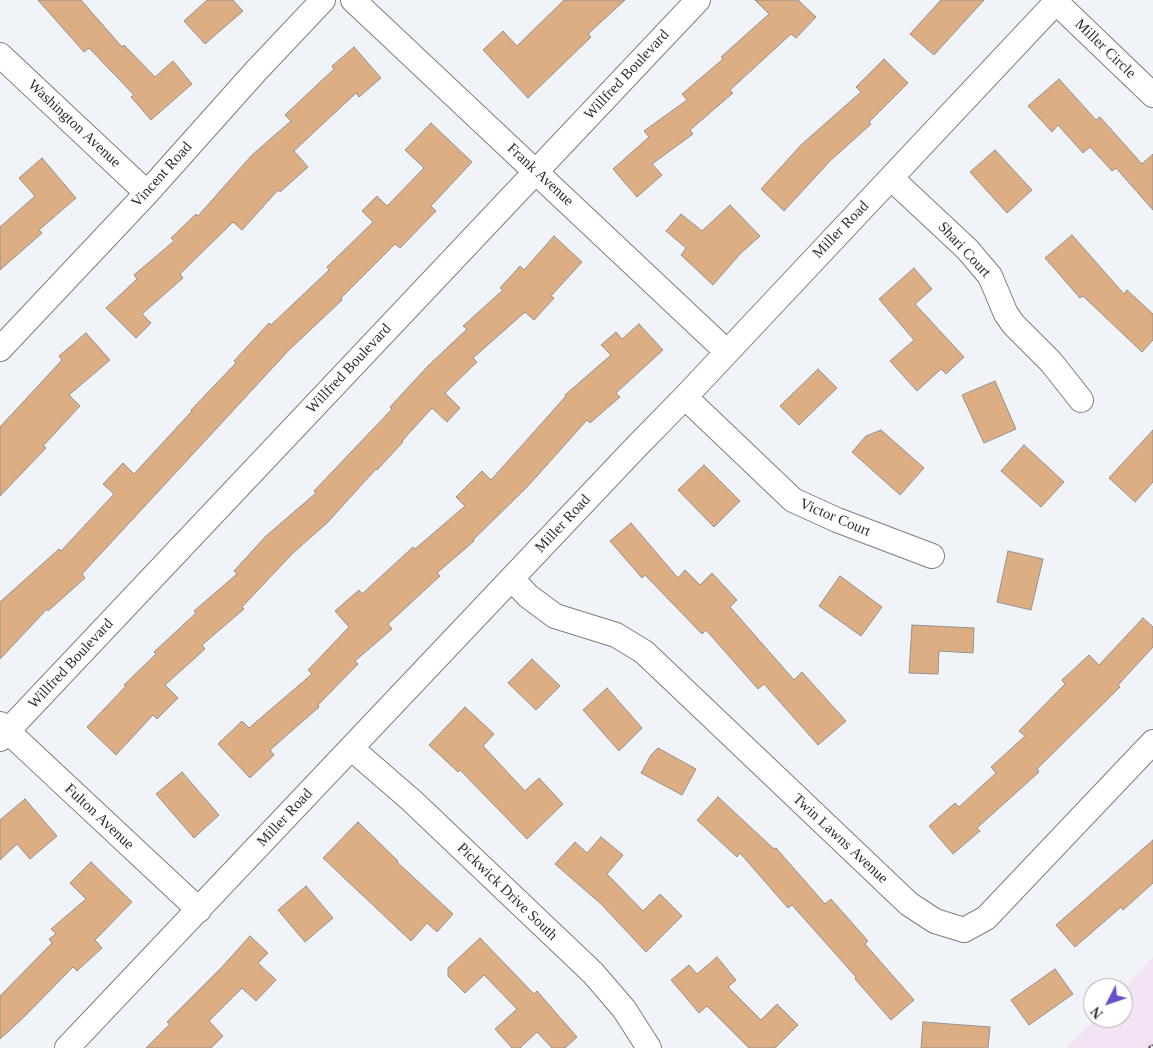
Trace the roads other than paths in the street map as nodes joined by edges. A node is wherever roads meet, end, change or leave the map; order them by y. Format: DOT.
graph roads {
  1 [pos="323,0"];
  2 [pos="352,0"];
  3 [pos="698,0"];
  4 [pos="1057,1"];
  5 [pos="0,55"];
  6 [pos="1153,95"];
  7 [pos="536,172"];
  8 [pos="890,178"];
  9 [pos="147,193"];
  10 [pos="0,349"];
  11 [pos="726,351"];
  12 [pos="685,397"];
  13 [pos="1081,400"];
  14 [pos="932,556"];
  15 [pos="512,579"];
  16 [pos="2,731"];
  17 [pos="1153,742"];
  18 [pos="351,748"];
  19 [pos="198,910"];
  20 [pos="67,1048"];
  21 [pos="649,1048"];
  1 -- 9 [label="street, Vincent Road"];
  2 -- 7 [label="street, Frank Avenue"];
  3 -- 7 [label="street, Willfred Boulevard"];
  4 -- 6 [label="street, Miller Circle"];
  4 -- 8 [label="street, Miller Road"];
  5 -- 9 [label="street, Washington Avenue"];
  7 -- 11 [label="street, Frank Avenue"];
  7 -- 16 [label="street, Willfred Boulevard"];
  8 -- 11 [label="street, Miller Road"];
  8 -- 13 [label="street, Shari Court"];
  9 -- 10 [label="street, Vincent Road"];
  11 -- 12 [label="street, Miller Road"];
  12 -- 14 [label="street, Victor Court"];
  12 -- 15 [label="street, Miller Road"];
  15 -- 17 [label="street, Twin Lawns Avenue"];
  15 -- 18 [label="street, Miller Road"];
  16 -- 19 [label="street, Fulton Avenue"];
  18 -- 19 [label="street, Miller Road"];
  18 -- 21 [label="street, Pickwick Drive South"];
  19 -- 20 [label="street, Miller Road"];
}
